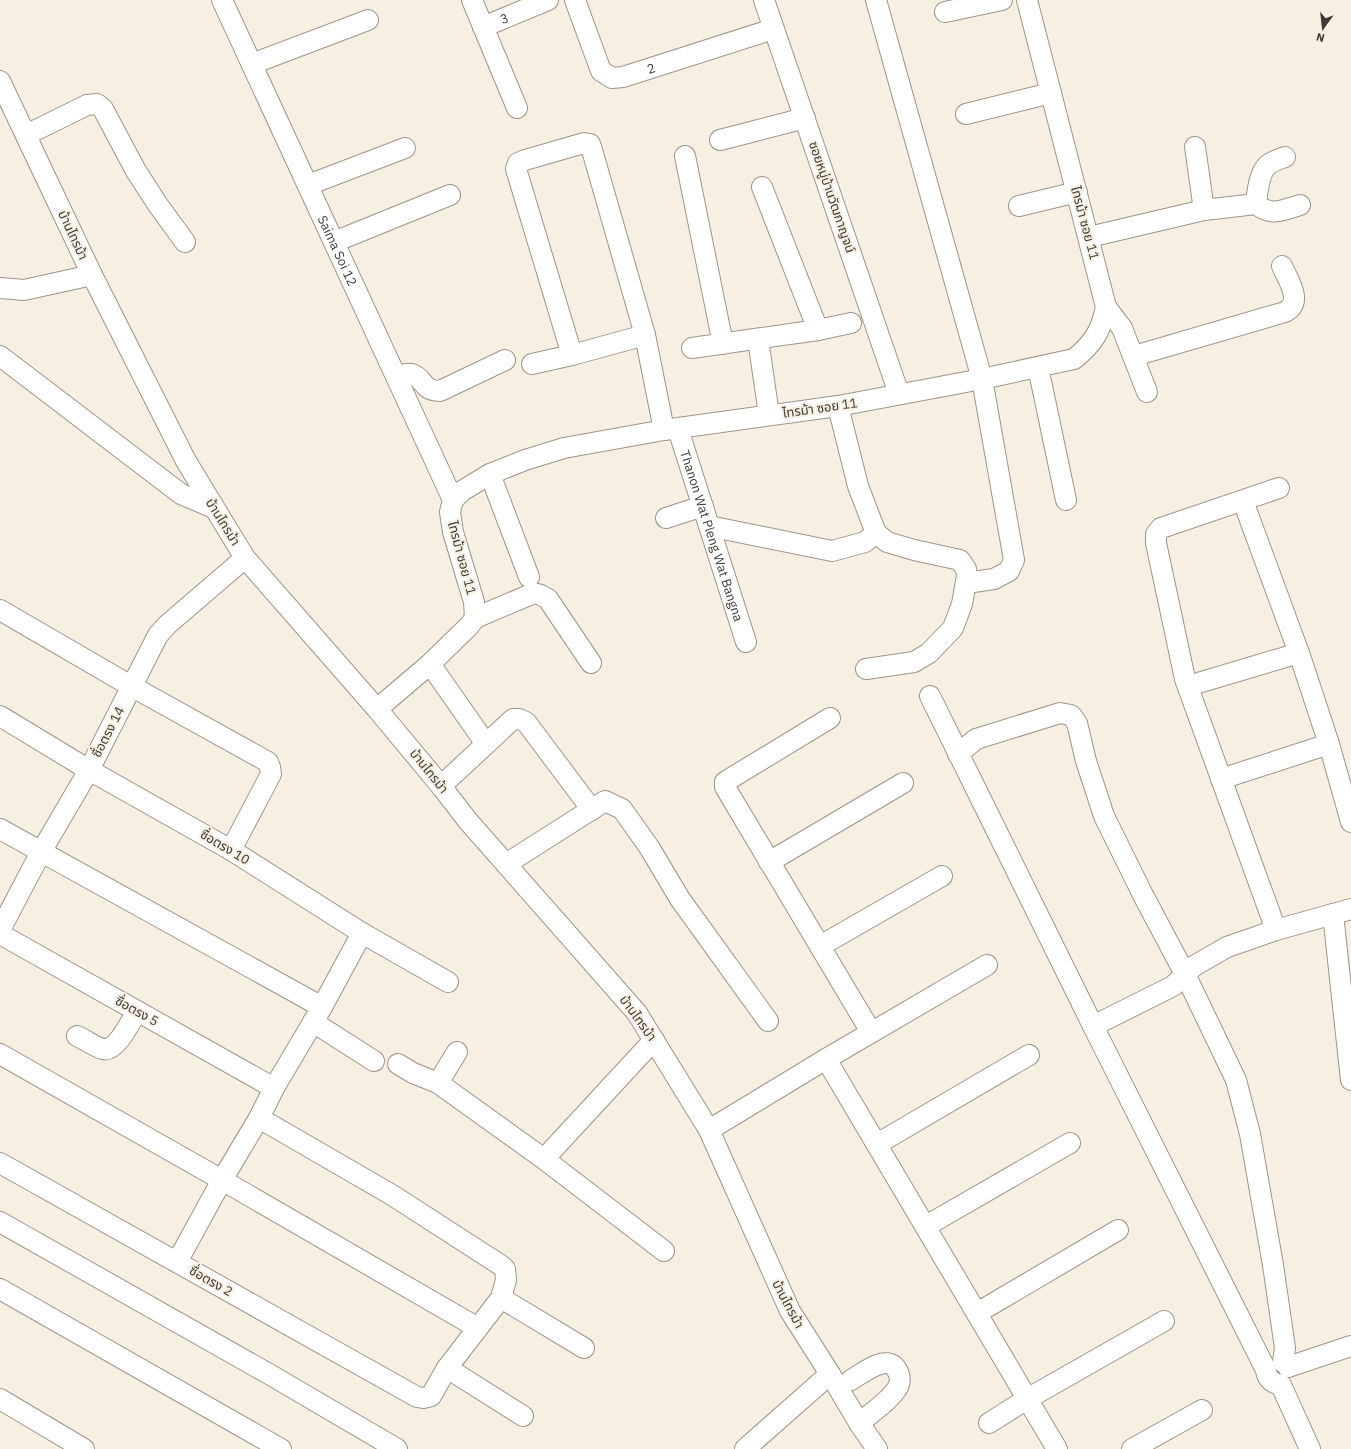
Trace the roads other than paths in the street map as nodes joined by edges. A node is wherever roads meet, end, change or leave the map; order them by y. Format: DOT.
graph roads {
  1 [pos="222,0"];
  2 [pos="472,0"];
  3 [pos="548,0"];
  4 [pos="575,0"];
  5 [pos="764,0"];
  6 [pos="876,0"];
  7 [pos="1002,0"];
  8 [pos="1027,0"];
  9 [pos="945,12"];
  10 [pos="368,20"];
  11 [pos="484,27"];
  12 [pos="773,29"];
  13 [pos="252,64"];
  14 [pos="0,81"];
  15 [pos="1051,93"];
  16 [pos="517,108"];
  17 [pos="966,114"];
  18 [pos="805,118"];
  19 [pos="26,135"];
  20 [pos="720,140"];
  21 [pos="1195,147"];
  22 [pos="405,148"];
  23 [pos="685,156"];
  24 [pos="1285,157"];
  25 [pos="308,186"];
  26 [pos="762,187"];
  27 [pos="1077,192"];
  28 [pos="450,195"];
  29 [pos="1256,204"];
  30 [pos="1300,205"];
  31 [pos="1019,206"];
  32 [pos="1204,210"];
  33 [pos="1089,237"];
  34 [pos="185,242"];
  35 [pos="334,242"];
  36 [pos="1282,266"];
  37 [pos="92,275"];
  38 [pos="1,289"];
  39 [pos="1106,306"];
  40 [pos="851,323"];
  41 [pos="818,330"];
  42 [pos="644,336"];
  43 [pos="758,339"];
  44 [pos="722,344"];
  45 [pos="692,348"];
  46 [pos="572,355"];
  47 [pos="0,356"];
  48 [pos="1134,356"];
  49 [pos="505,360"];
  50 [pos="532,364"];
  51 [pos="1038,367"];
  52 [pos="396,376"];
  53 [pos="982,379"];
  54 [pos="1148,392"];
  55 [pos="899,394"];
  56 [pos="838,406"];
  57 [pos="770,415"];
  58 [pos="671,429"];
  59 [pos="490,474"];
  60 [pos="1279,488"];
  61 [pos="453,500"];
  62 [pos="1066,500"];
  63 [pos="1243,501"];
  64 [pos="703,506"];
  65 [pos="214,508"];
  66 [pos="666,518"];
  67 [pos="709,526"];
  68 [pos="876,533"];
  69 [pos="246,558"];
  70 [pos="529,577"];
  71 [pos="966,583"];
  72 [pos="0,610"];
  73 [pos="475,618"];
  74 [pos="746,642"];
  75 [pos="1299,653"];
  76 [pos="430,664"];
  77 [pos="591,664"];
  78 [pos="866,669"];
  79 [pos="131,686"];
  80 [pos="1188,686"];
  81 [pos="930,696"];
  82 [pos="377,709"];
  83 [pos="0,716"];
  84 [pos="830,718"];
  85 [pos="486,744"];
  86 [pos="1328,744"];
  87 [pos="958,754"];
  88 [pos="89,770"];
  89 [pos="1221,779"];
  90 [pos="903,783"];
  91 [pos="441,786"];
  92 [pos="592,810"];
  93 [pos="1351,822"];
  94 [pos="0,828"];
  95 [pos="231,850"];
  96 [pos="41,852"];
  97 [pos="769,862"];
  98 [pos="506,864"];
  99 [pos="942,876"];
  100 [pos="1342,911"];
  101 [pos="0,930"];
  102 [pos="1276,930"];
  103 [pos="362,932"];
  104 [pos="0,934"];
  105 [pos="820,946"];
  106 [pos="987,965"];
  107 [pos="1185,974"];
  108 [pos="448,982"];
  109 [pos="137,1011"];
  110 [pos="317,1014"];
  111 [pos="768,1021"];
  112 [pos="1093,1026"];
  113 [pos="871,1032"];
  114 [pos="78,1036"];
  115 [pos="654,1040"];
  116 [pos="458,1052"];
  117 [pos="0,1054"];
  118 [pos="1029,1055"];
  119 [pos="826,1059"];
  120 [pos="374,1061"];
  121 [pos="398,1064"];
  122 [pos="1351,1080"];
  123 [pos="438,1083"];
  124 [pos="274,1088"];
  125 [pos="259,1118"];
  126 [pos="709,1130"];
  127 [pos="1070,1143"];
  128 [pos="877,1144"];
  129 [pos="544,1159"];
  130 [pos="0,1163"];
  131 [pos="222,1180"];
  132 [pos="0,1222"];
  133 [pos="926,1226"];
  134 [pos="1118,1230"];
  135 [pos="664,1252"];
  136 [pos="177,1262"];
  137 [pos="0,1289"];
  138 [pos="501,1298"];
  139 [pos="977,1313"];
  140 [pos="1164,1321"];
  141 [pos="478,1328"];
  142 [pos="1351,1346"];
  143 [pos="584,1348"];
  144 [pos="1279,1366"];
  145 [pos="447,1368"];
  146 [pos="830,1374"];
  147 [pos="851,1380"];
  148 [pos="0,1399"];
  149 [pos="1027,1399"];
  150 [pos="1202,1410"];
  151 [pos="523,1416"];
  152 [pos="989,1422"];
  153 [pos="859,1423"];
  154 [pos="84,1449"];
  155 [pos="281,1449"];
  156 [pos="396,1449"];
  157 [pos="745,1449"];
  158 [pos="877,1449"];
  159 [pos="1057,1449"];
  160 [pos="1132,1449"];
  161 [pos="1310,1449"];
  1 -- 13 [label="street, Saima Soi 12"];
  2 -- 11 [label="street"];
  3 -- 11 [label="street, 3"];
  4 -- 12 [label="street, 2"];
  5 -- 12 [label="street, ซอยหมู่บ้านวัฒกาญจน์"];
  6 -- 53 [label="street"];
  7 -- 9 [label="street"];
  8 -- 15 [label="street, ไทรม้า ซอย 11"];
  10 -- 13 [label="street"];
  11 -- 16 [label="street"];
  12 -- 18 [label="street, ซอยหมู่บ้านวัฒกาญจน์"];
  13 -- 25 [label="street, Saima Soi 12"];
  14 -- 19 [label="street, บ้านไทรม้า"];
  15 -- 17 [label="street"];
  15 -- 27 [label="street, ไทรม้า ซอย 11"];
  18 -- 20 [label="street"];
  18 -- 55 [label="street, ซอยหมู่บ้านวัฒกาญจน์"];
  19 -- 34 [label="street"];
  19 -- 37 [label="street, บ้านไทรม้า"];
  21 -- 32 [label="street"];
  22 -- 25 [label="street"];
  23 -- 44 [label="street"];
  24 -- 29 [label="street"];
  25 -- 35 [label="street, Saima Soi 12"];
  26 -- 41 [label="street"];
  27 -- 31 [label="street"];
  27 -- 33 [label="street, ไทรม้า ซอย 11"];
  28 -- 35 [label="street"];
  29 -- 30 [label="street"];
  29 -- 32 [label="street"];
  32 -- 33 [label="street"];
  33 -- 39 [label="street, ไทรม้า ซอย 11"];
  35 -- 52 [label="street, Saima Soi 12"];
  36 -- 48 [label="street"];
  37 -- 38 [label="street"];
  37 -- 65 [label="street, บ้านไทรม้า"];
  39 -- 48 [label="street"];
  39 -- 51 [label="street, ไทรม้า ซอย 11"];
  40 -- 41 [label="street"];
  41 -- 43 [label="street"];
  42 -- 46 [label="street"];
  42 -- 46 [label="street, Thanon Wat Pleng Wat Bangna"];
  42 -- 58 [label="street, Thanon Wat Pleng Wat Bangna"];
  43 -- 44 [label="street"];
  43 -- 57 [label="street"];
  44 -- 45 [label="street"];
  46 -- 50 [label="street"];
  47 -- 65 [label="street"];
  48 -- 54 [label="street"];
  49 -- 52 [label="street"];
  51 -- 53 [label="street, ไทรม้า ซอย 11"];
  51 -- 62 [label="street"];
  52 -- 61 [label="street, Saima Soi 12"];
  53 -- 55 [label="street, ไทรม้า ซอย 11"];
  53 -- 71 [label="street"];
  55 -- 56 [label="street, ไทรม้า ซอย 11"];
  56 -- 57 [label="street, ไทรม้า ซอย 11"];
  56 -- 68 [label="street"];
  57 -- 58 [label="street, ไทรม้า ซอย 11"];
  58 -- 59 [label="street, ไทรม้า ซอย 11"];
  58 -- 64 [label="street, Thanon Wat Pleng Wat Bangna"];
  59 -- 61 [label="street, ไทรม้า ซอย 11"];
  59 -- 70 [label="street"];
  60 -- 63 [label="street"];
  61 -- 73 [label="street, ไทรม้า ซอย 11"];
  63 -- 75 [label="street"];
  63 -- 80 [label="street"];
  64 -- 66 [label="street"];
  64 -- 67 [label="street, Thanon Wat Pleng Wat Bangna"];
  65 -- 69 [label="street, บ้านไทรม้า"];
  67 -- 68 [label="street"];
  67 -- 74 [label="street, Thanon Wat Pleng Wat Bangna"];
  68 -- 71 [label="street"];
  69 -- 79 [label="street, ซื่อตรง 14"];
  69 -- 82 [label="street, บ้านไทรม้า"];
  71 -- 78 [label="street"];
  72 -- 79 [label="street"];
  73 -- 76 [label="street"];
  73 -- 77 [label="street"];
  75 -- 80 [label="street"];
  75 -- 86 [label="street"];
  76 -- 82 [label="street"];
  76 -- 85 [label="street"];
  79 -- 88 [label="street, ซื่อตรง 14"];
  79 -- 95 [label="street"];
  80 -- 89 [label="street"];
  81 -- 87 [label="street"];
  82 -- 91 [label="street, บ้านไทรม้า"];
  83 -- 88 [label="street, ซื่อตรง 10"];
  84 -- 97 [label="street"];
  85 -- 91 [label="street"];
  85 -- 92 [label="street"];
  86 -- 89 [label="street"];
  86 -- 93 [label="street"];
  87 -- 107 [label="street"];
  87 -- 112 [label="street"];
  88 -- 95 [label="street, ซื่อตรง 10"];
  88 -- 96 [label="street, ซื่อตรง 14"];
  89 -- 102 [label="street"];
  90 -- 97 [label="street"];
  91 -- 98 [label="street, บ้านไทรม้า"];
  92 -- 98 [label="street"];
  92 -- 111 [label="street"];
  94 -- 96 [label="street"];
  95 -- 103 [label="street, ซื่อตรง 10"];
  96 -- 101 [label="street, ซื่อตรง 14"];
  96 -- 110 [label="street"];
  97 -- 105 [label="street"];
  98 -- 115 [label="street, บ้านไทรม้า"];
  99 -- 105 [label="street"];
  100 -- 102 [label="street"];
  100 -- 122 [label="street"];
  102 -- 107 [label="street"];
  103 -- 108 [label="street, ซื่อตรง 10"];
  103 -- 110 [label="street"];
  104 -- 109 [label="street, ซื่อตรง 5"];
  105 -- 113 [label="street"];
  106 -- 113 [label="street"];
  107 -- 112 [label="street"];
  107 -- 144 [label="street"];
  109 -- 114 [label="street"];
  109 -- 124 [label="street, ซื่อตรง 5"];
  110 -- 120 [label="street"];
  110 -- 124 [label="street"];
  112 -- 144 [label="street"];
  113 -- 119 [label="street"];
  115 -- 126 [label="street, บ้านไทรม้า"];
  115 -- 129 [label="street"];
  116 -- 123 [label="street"];
  117 -- 131 [label="street"];
  118 -- 128 [label="street"];
  119 -- 126 [label="street"];
  119 -- 128 [label="street"];
  121 -- 123 [label="street"];
  123 -- 129 [label="street"];
  124 -- 125 [label="street"];
  125 -- 131 [label="street"];
  125 -- 138 [label="street"];
  126 -- 146 [label="street, บ้านไทรม้า"];
  127 -- 133 [label="street"];
  128 -- 133 [label="street"];
  129 -- 135 [label="street"];
  130 -- 136 [label="street, ซื่อตรง 2"];
  131 -- 136 [label="street"];
  131 -- 141 [label="street"];
  132 -- 156 [label="street"];
  133 -- 139 [label="street"];
  134 -- 139 [label="street"];
  136 -- 145 [label="street, ซื่อตรง 2"];
  137 -- 155 [label="street"];
  138 -- 141 [label="street"];
  138 -- 143 [label="street"];
  139 -- 149 [label="street"];
  140 -- 149 [label="street"];
  141 -- 145 [label="street"];
  142 -- 144 [label="street"];
  144 -- 161 [label="street"];
  145 -- 151 [label="street"];
  146 -- 153 [label="street, บ้านไทรม้า"];
  146 -- 157 [label="street"];
  147 -- 153 [label="street"];
  148 -- 154 [label="street"];
  149 -- 152 [label="street"];
  149 -- 159 [label="street"];
  150 -- 160 [label="street"];
  153 -- 158 [label="street, บ้านไทรม้า"];
}
